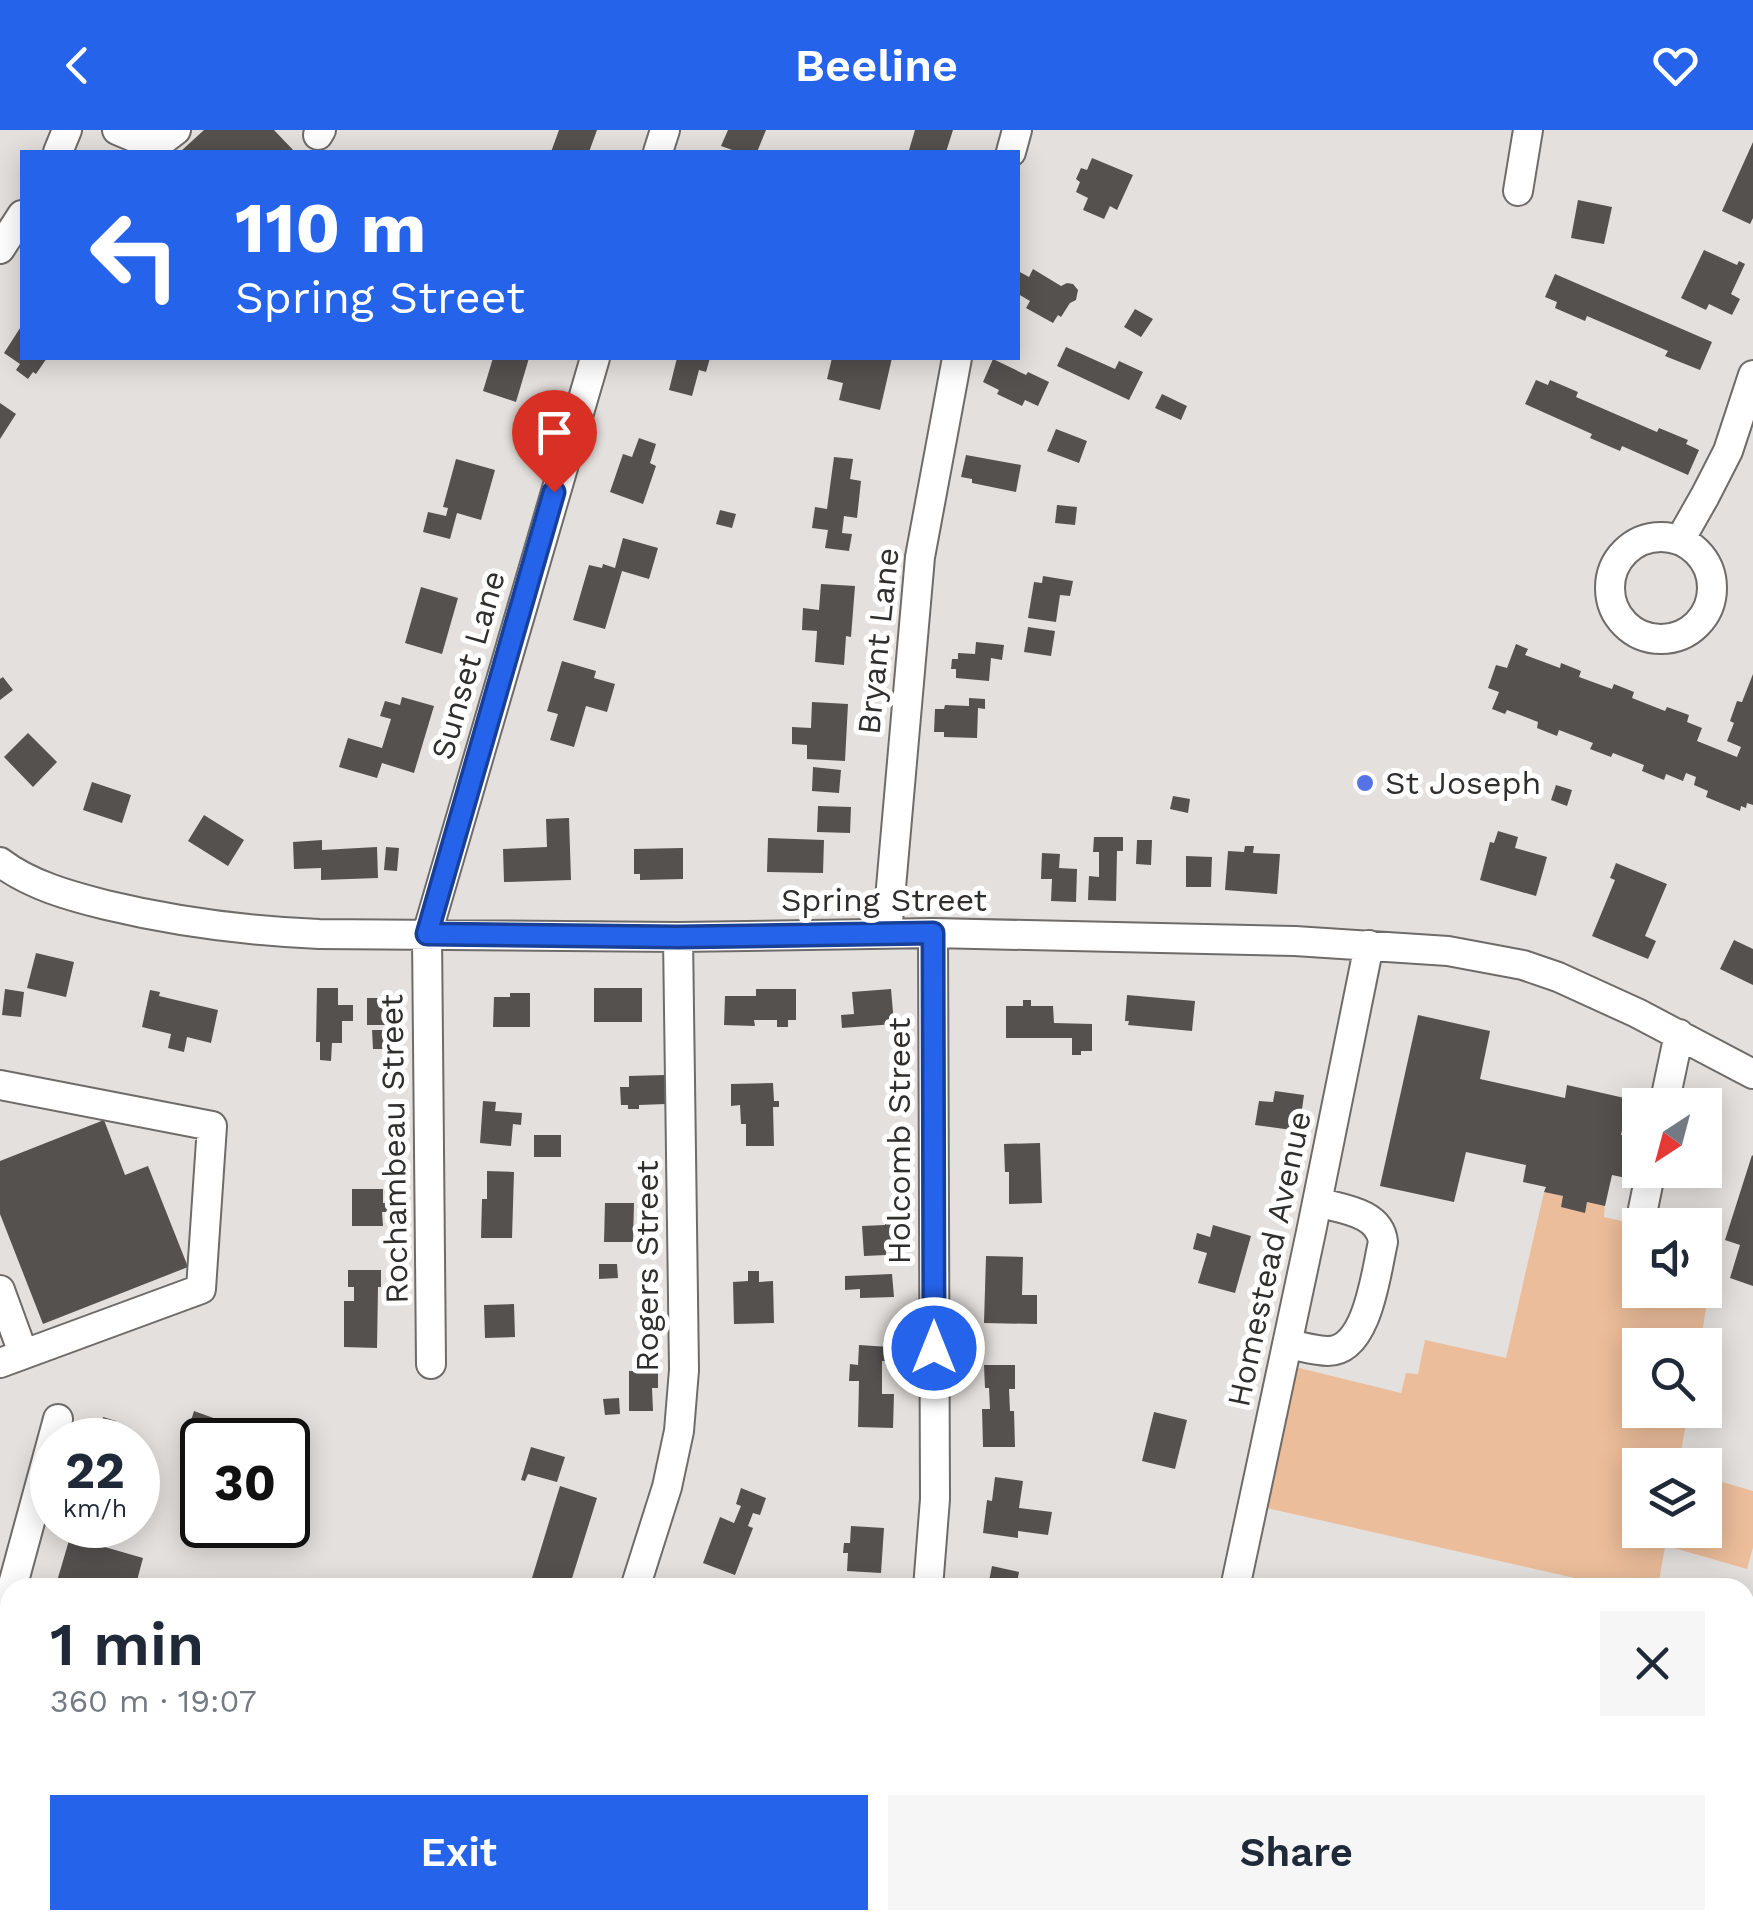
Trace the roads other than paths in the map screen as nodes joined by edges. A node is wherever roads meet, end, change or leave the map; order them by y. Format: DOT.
graph roads {
  1 [pos="117,130"];
  2 [pos="1528,130"];
  3 [pos="160,143"];
  4 [pos="1518,191"];
  5 [pos="20,217"];
  6 [pos="0,249"];
  7 [pos="594,360"];
  8 [pos="957,360"];
  9 [pos="1753,375"];
  10 [pos="1680,540"];
  11 [pos="0,862"];
  12 [pos="887,933"];
  13 [pos="933,933"];
  14 [pos="427,934"];
  15 [pos="678,937"];
  16 [pos="1369,944"];
  17 [pos="1678,1034"];
  18 [pos="1753,1074"];
  19 [pos="0,1085"];
  20 [pos="1667,1088"];
  21 [pos="1317,1202"];
  22 [pos="0,1290"];
  23 [pos="1287,1344"];
  24 [pos="12,1358"];
  25 [pos="431,1364"];
  26 [pos="30,1521"];
  27 [pos="15,1578"];
  28 [pos="638,1578"];
  29 [pos="929,1578"];
  30 [pos="1237,1578"];
  1 -- 3 [label="street"];
  2 -- 4 [label="street"];
  5 -- 6 [label="street"];
  7 -- 14 [label="street, Sunset Lane"];
  8 -- 12 [label="street, Bryant Lane"];
  9 -- 10 [label="street"];
  11 -- 14 [label="street, Spring Street"];
  12 -- 13 [label="street, Spring Street"];
  12 -- 15 [label="street, Spring Street"];
  13 -- 16 [label="street, Spring Street"];
  13 -- 29 [label="street, Holcomb Street"];
  14 -- 15 [label="street, Spring Street"];
  14 -- 25 [label="street, Rochambeau Street"];
  15 -- 28 [label="street, Rogers Street"];
  16 -- 17 [label="street, Spring Street"];
  16 -- 21 [label="street, Homestead Avenue"];
  17 -- 18 [label="street, Spring Street"];
  17 -- 20 [label="street"];
  19 -- 24 [label="street"];
  21 -- 23 [label="street, Homestead Avenue"];
  21 -- 23 [label="street"];
  22 -- 24 [label="street"];
  23 -- 30 [label="street, Homestead Avenue"];
  26 -- 27 [label="street"];
}
